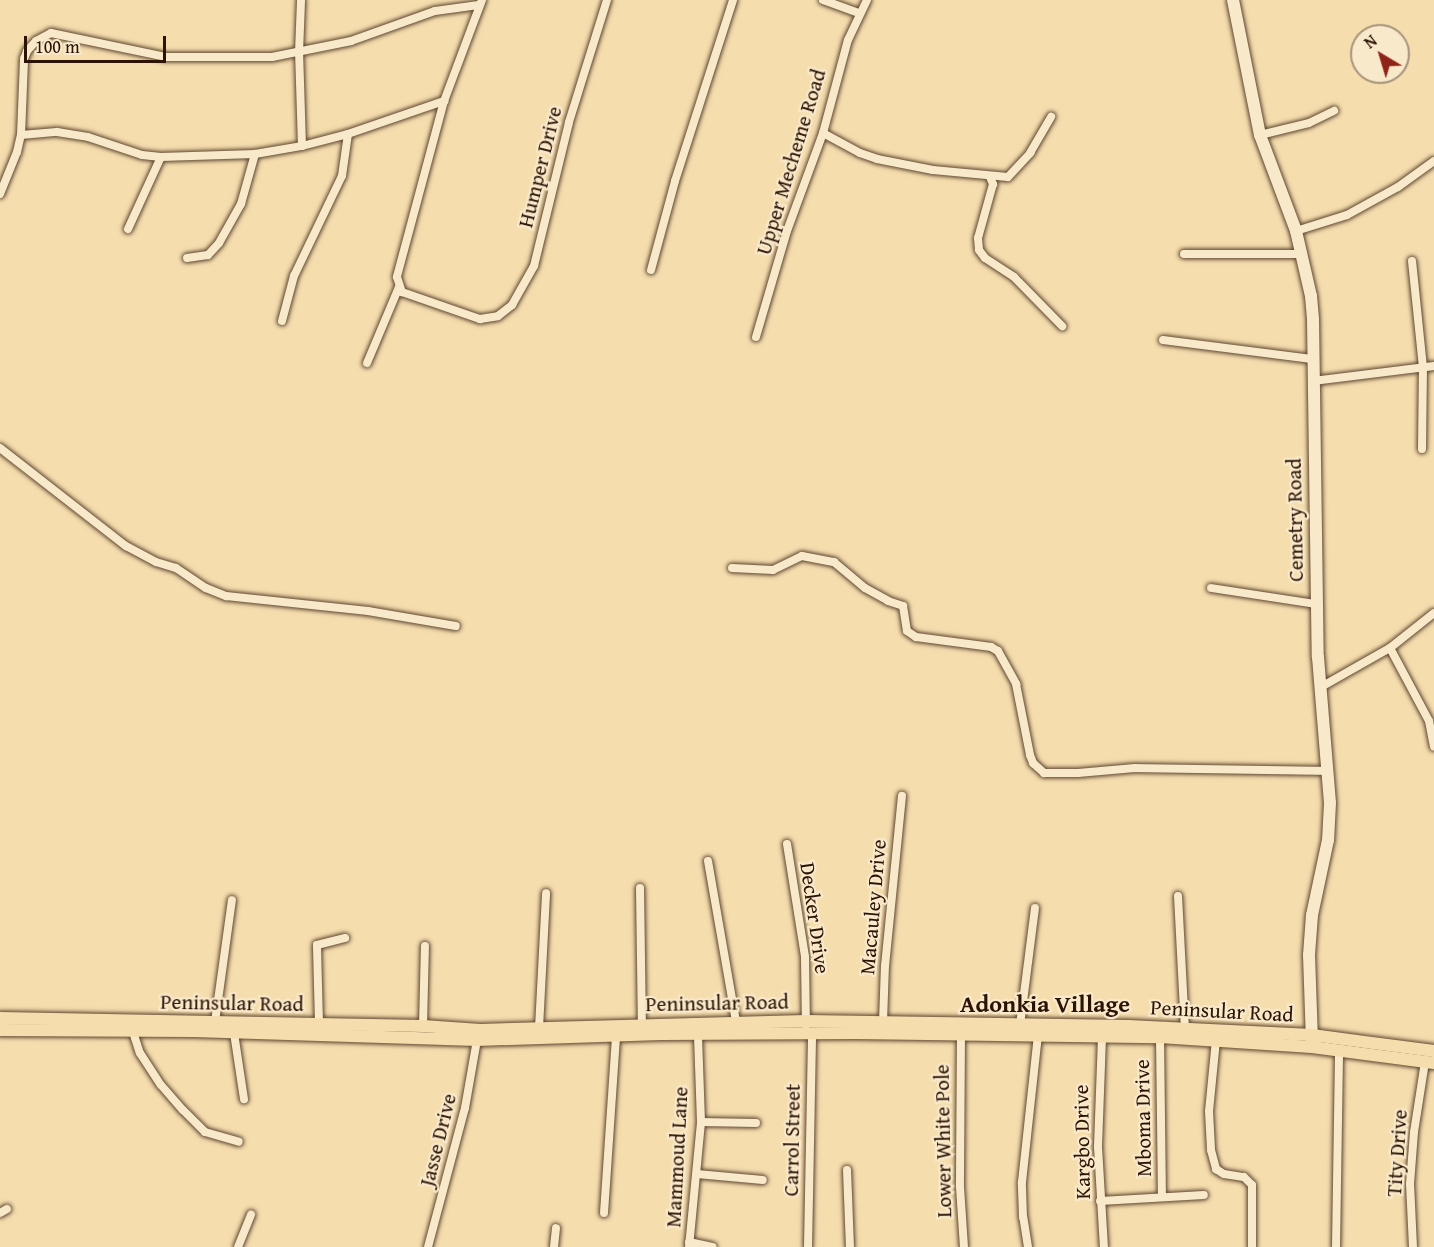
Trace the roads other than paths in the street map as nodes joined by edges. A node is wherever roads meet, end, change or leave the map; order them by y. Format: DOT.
graph roads {
  1 [pos="301,0"];
  2 [pos="607,0"];
  3 [pos="732,0"];
  4 [pos="823,0"];
  5 [pos="867,0"];
  6 [pos="1233,0"];
  7 [pos="480,3"];
  8 [pos="859,13"];
  9 [pos="299,53"];
  10 [pos="444,101"];
  11 [pos="1334,111"];
  12 [pos="1052,117"];
  13 [pos="823,133"];
  14 [pos="348,134"];
  15 [pos="21,135"];
  16 [pos="1260,135"];
  17 [pos="302,146"];
  18 [pos="255,154"];
  19 [pos="162,158"];
  20 [pos="1434,161"];
  21 [pos="990,177"];
  22 [pos="0,194"];
  23 [pos="128,229"];
  24 [pos="1296,231"];
  25 [pos="1184,254"];
  26 [pos="1301,254"];
  27 [pos="187,258"];
  28 [pos="1412,261"];
  29 [pos="651,270"];
  30 [pos="399,287"];
  31 [pos="282,321"];
  32 [pos="1062,326"];
  33 [pos="756,337"];
  34 [pos="1163,340"];
  35 [pos="1312,359"];
  36 [pos="367,363"];
  37 [pos="1434,366"];
  38 [pos="1423,367"];
  39 [pos="1313,381"];
  40 [pos="0,448"];
  41 [pos="1422,449"];
  42 [pos="732,568"];
  43 [pos="1212,588"];
  44 [pos="1316,604"];
  45 [pos="1434,613"];
  46 [pos="456,626"];
  47 [pos="1390,648"];
  48 [pos="1321,687"];
  49 [pos="1434,747"];
  50 [pos="1329,771"];
  51 [pos="902,796"];
  52 [pos="787,844"];
  53 [pos="708,861"];
  54 [pos="640,888"];
  55 [pos="546,893"];
  56 [pos="1178,896"];
  57 [pos="232,900"];
  58 [pos="1035,908"];
  59 [pos="345,938"];
  60 [pos="425,946"];
  61 [pos="0,1018"];
  62 [pos="806,1021"];
  63 [pos="215,1022"];
  64 [pos="736,1022"];
  65 [pos="883,1022"];
  66 [pos="319,1023"];
  67 [pos="642,1024"];
  68 [pos="1020,1025"];
  69 [pos="423,1026"];
  70 [pos="538,1028"];
  71 [pos="1185,1028"];
  72 [pos="0,1030"];
  73 [pos="133,1032"];
  74 [pos="234,1033"];
  75 [pos="698,1034"];
  76 [pos="809,1034"];
  77 [pos="961,1034"];
  78 [pos="1038,1035"];
  79 [pos="616,1036"];
  80 [pos="1102,1037"];
  81 [pos="1160,1037"];
  82 [pos="477,1040"];
  83 [pos="1216,1040"];
  84 [pos="1312,1041"];
  85 [pos="1339,1051"];
  86 [pos="1434,1051"];
  87 [pos="1430,1062"];
  88 [pos="244,1099"];
  89 [pos="701,1122"];
  90 [pos="756,1123"];
  91 [pos="239,1142"];
  92 [pos="847,1170"];
  93 [pos="697,1174"];
  94 [pos="763,1180"];
  95 [pos="1204,1195"];
  96 [pos="1162,1197"];
  97 [pos="1100,1201"];
  98 [pos="604,1213"];
  99 [pos="251,1214"];
  100 [pos="556,1228"];
  101 [pos="689,1245"];
  102 [pos="238,1247"];
  103 [pos="428,1247"];
  104 [pos="554,1247"];
  105 [pos="712,1247"];
  106 [pos="808,1247"];
  107 [pos="850,1247"];
  108 [pos="964,1247"];
  109 [pos="1028,1247"];
  110 [pos="1104,1247"];
  111 [pos="1252,1247"];
  112 [pos="1336,1247"];
  113 [pos="1413,1247"];
  1 -- 9 [label="street"];
  2 -- 30 [label="street, Humper Drive"];
  3 -- 29 [label="street"];
  4 -- 8 [label="street"];
  5 -- 8 [label="street, Upper Mecheme Road"];
  6 -- 16 [label="street, Cemetry Road"];
  7 -- 9 [label="street"];
  7 -- 10 [label="street"];
  8 -- 13 [label="street, Upper Mecheme Road"];
  9 -- 15 [label="street"];
  9 -- 17 [label="street"];
  10 -- 14 [label="street"];
  10 -- 30 [label="street"];
  11 -- 16 [label="street"];
  12 -- 21 [label="street"];
  13 -- 21 [label="street"];
  13 -- 33 [label="street, Upper Mecheme Road"];
  14 -- 17 [label="street"];
  14 -- 31 [label="street"];
  15 -- 19 [label="street"];
  15 -- 22 [label="street"];
  16 -- 24 [label="street, Cemetry Road"];
  17 -- 18 [label="street"];
  18 -- 19 [label="street"];
  18 -- 27 [label="street"];
  19 -- 23 [label="street"];
  20 -- 24 [label="street"];
  21 -- 32 [label="street"];
  24 -- 26 [label="street, Cemetry Road"];
  25 -- 26 [label="street"];
  26 -- 35 [label="street, Cemetry Road"];
  28 -- 38 [label="street"];
  30 -- 36 [label="street"];
  34 -- 35 [label="street"];
  35 -- 39 [label="street, Cemetry Road"];
  37 -- 38 [label="street"];
  38 -- 39 [label="street"];
  38 -- 41 [label="street"];
  39 -- 44 [label="street, Cemetry Road"];
  40 -- 46 [label="street"];
  42 -- 50 [label="street"];
  43 -- 44 [label="street"];
  44 -- 48 [label="street, Cemetry Road"];
  45 -- 47 [label="street"];
  47 -- 48 [label="street"];
  47 -- 49 [label="street"];
  48 -- 50 [label="street, Cemetry Road"];
  50 -- 84 [label="street, Cemetry Road"];
  51 -- 65 [label="street, Macauley Drive"];
  52 -- 62 [label="street, Decker Drive"];
  53 -- 64 [label="street"];
  54 -- 67 [label="street"];
  55 -- 70 [label="street"];
  56 -- 71 [label="street"];
  57 -- 63 [label="street"];
  58 -- 68 [label="street"];
  59 -- 66 [label="street"];
  60 -- 69 [label="street"];
  61 -- 63 [label="main road, Peninsular Road"];
  62 -- 64 [label="main road, Peninsular Road"];
  62 -- 65 [label="main road, Peninsular Road"];
  62 -- 76 [label="street, Decker Drive"];
  63 -- 66 [label="main road, Peninsular Road"];
  64 -- 67 [label="main road, Peninsular Road"];
  65 -- 68 [label="main road, Peninsular Road"];
  66 -- 69 [label="main road, Peninsular Road"];
  67 -- 70 [label="main road, Peninsular Road"];
  68 -- 71 [label="main road, Peninsular Road"];
  69 -- 70 [label="main road, Peninsular Road"];
  71 -- 84 [label="main road, Peninsular Road"];
  72 -- 73 [label="main road, Peninsular Road"];
  73 -- 74 [label="main road, Peninsular Road"];
  73 -- 91 [label="street"];
  74 -- 82 [label="main road, Peninsular Road"];
  74 -- 88 [label="street"];
  75 -- 76 [label="main road, Peninsular Road"];
  75 -- 79 [label="main road, Peninsular Road"];
  75 -- 89 [label="street, Mammoud Lane"];
  76 -- 77 [label="main road, Peninsular Road"];
  76 -- 106 [label="street, Carrol Street"];
  77 -- 78 [label="main road, Peninsular Road"];
  77 -- 108 [label="street, Lower White Pole"];
  78 -- 80 [label="main road, Peninsular Road"];
  78 -- 109 [label="street"];
  79 -- 82 [label="main road, Peninsular Road"];
  79 -- 98 [label="street"];
  80 -- 81 [label="main road, Peninsular Road"];
  80 -- 97 [label="street, Kargbo Drive"];
  81 -- 83 [label="main road, Peninsular Road"];
  81 -- 96 [label="street, Mboma Drive"];
  82 -- 103 [label="street, Jasse Drive"];
  83 -- 84 [label="main road, Peninsular Road"];
  83 -- 111 [label="street"];
  84 -- 85 [label="main road, Peninsular Road"];
  84 -- 86 [label="main road, Peninsular Road"];
  85 -- 87 [label="main road, Peninsular Road"];
  85 -- 112 [label="street"];
  87 -- 113 [label="street, Tity Drive"];
  89 -- 90 [label="street"];
  89 -- 93 [label="street, Mammoud Lane"];
  92 -- 107 [label="street"];
  93 -- 94 [label="street"];
  93 -- 101 [label="street, Mammoud Lane"];
  95 -- 96 [label="street"];
  96 -- 97 [label="street"];
  97 -- 110 [label="street, Kargbo Drive"];
  99 -- 102 [label="street"];
  100 -- 104 [label="street"];
  101 -- 105 [label="street"];
}
